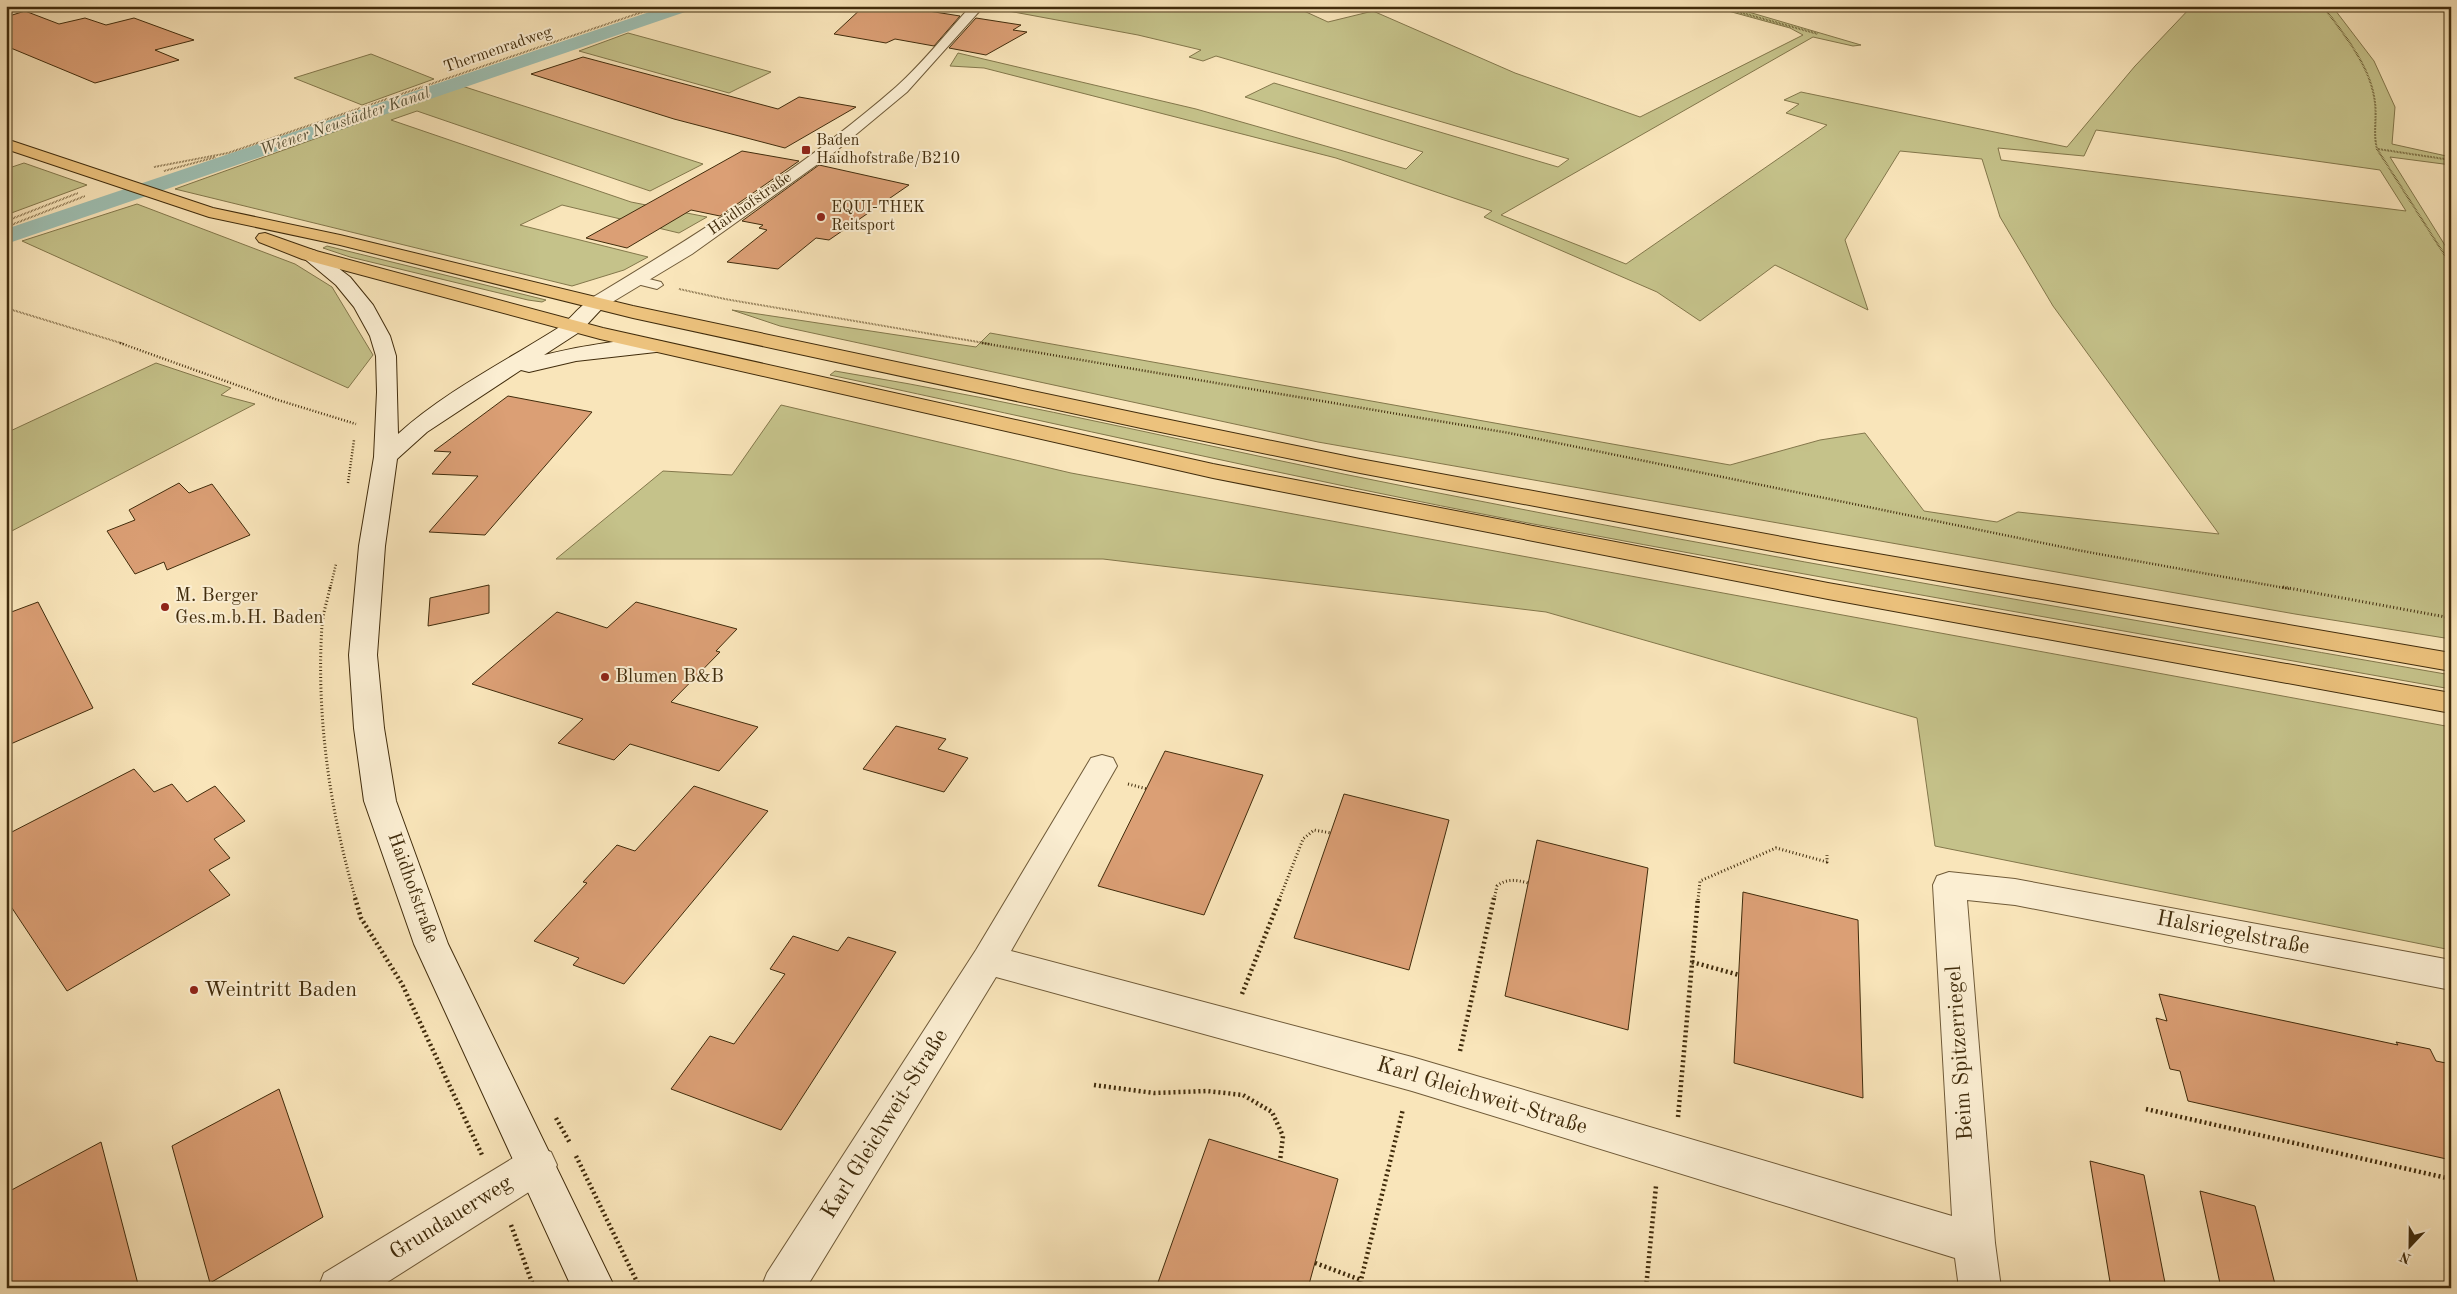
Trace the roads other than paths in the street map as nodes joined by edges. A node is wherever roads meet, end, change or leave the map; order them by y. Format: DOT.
graph roads {
  1 [pos="978,6"];
  2 [pos="6,144"];
  3 [pos="209,212"];
  4 [pos="309,255"];
  5 [pos="637,280"];
  6 [pos="657,285"];
  7 [pos="597,303"];
  8 [pos="552,321"];
  9 [pos="574,327"];
  10 [pos="656,346"];
  11 [pos="486,383"];
  12 [pos="386,443"];
  13 [pos="2451,662"];
  14 [pos="2451,703"];
  15 [pos="1102,766"];
  16 [pos="2015,892"];
  17 [pos="988,960"];
  18 [pos="2451,975"];
  19 [pos="537,1165"];
  20 [pos="1974,1243"];
  21 [pos="339,1288"];
  22 [pos="594,1288"];
  23 [pos="782,1288"];
  24 [pos="1980,1288"];
  1 -- 5 [label="street, Haidhofstraße"];
  2 -- 3 [label="main road"];
  3 -- 4 [label="main road"];
  3 -- 7 [label="main road"];
  4 -- 8 [label="main road"];
  4 -- 12 [label="street, Haidhofstraße"];
  5 -- 6 [label="lane"];
  5 -- 7 [label="street, Haidhofstraße"];
  7 -- 8 [label="street, Haidhofstraße"];
  7 -- 9 [label="street, Haidhofstraße"];
  7 -- 13 [label="main road"];
  8 -- 9 [label="main road"];
  8 -- 12 [label="street, Haidhofstraße"];
  9 -- 10 [label="main road"];
  9 -- 11 [label="street, Haidhofstraße"];
  10 -- 11 [label="street, Haidhofstraße"];
  10 -- 14 [label="main road"];
  11 -- 12 [label="street, Haidhofstraße"];
  12 -- 19 [label="street, Haidhofstraße"];
  15 -- 17 [label="street, Karl Gleichweit-Straße"];
  16 -- 18 [label="street, Halsriegelstraße"];
  16 -- 20 [label="street, Beim Spitzerriegel"];
  17 -- 20 [label="street, Karl Gleichweit-Straße"];
  17 -- 23 [label="street, Karl Gleichweit-Straße"];
  19 -- 21 [label="street, Grundauerweg"];
  19 -- 22 [label="street, Haidhofstraße"];
  20 -- 24 [label="street, Beim Spitzerriegel"];
}
